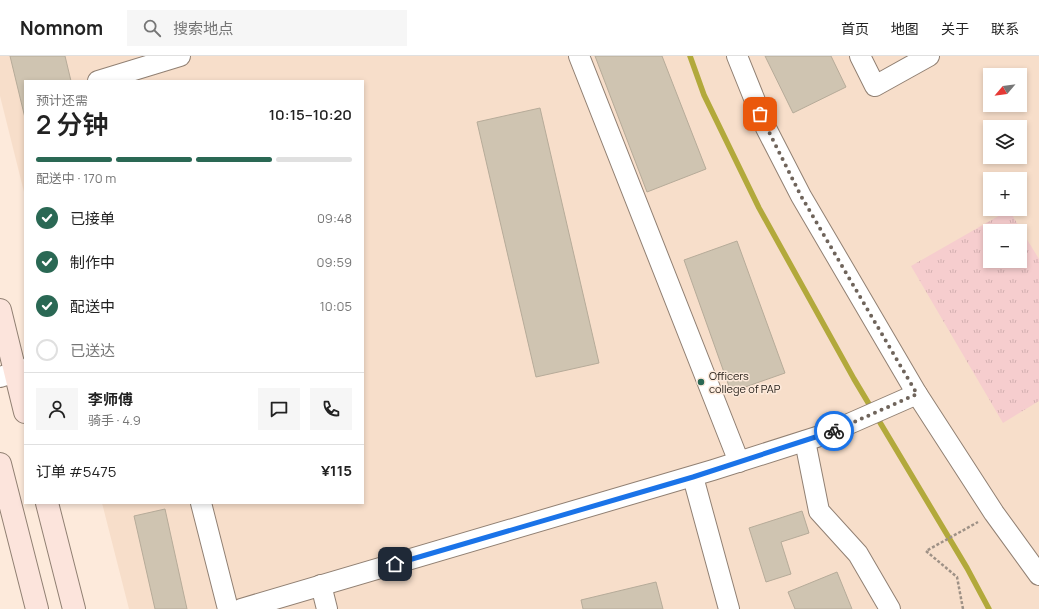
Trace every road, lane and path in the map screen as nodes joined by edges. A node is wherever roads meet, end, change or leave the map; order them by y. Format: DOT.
graph roads {
  1 [pos="579,56"];
  2 [pos="737,56"];
  3 [pos="860,56"];
  4 [pos="929,56"];
  5 [pos="175,57"];
  6 [pos="101,80"];
  7 [pos="0,310"];
  8 [pos="13,372"];
  9 [pos="917,394"];
  10 [pos="24,409"];
  11 [pos="805,441"];
  12 [pos="738,462"];
  13 [pos="0,464"];
  14 [pos="693,477"];
  15 [pos="48,504"];
  16 [pos="201,504"];
  17 [pos="994,513"];
  18 [pos="1039,575"];
  19 [pos="321,585"];
  20 [pos="37,609"];
  21 [pos="74,609"];
  22 [pos="228,609"];
  23 [pos="241,609"];
  24 [pos="327,609"];
  25 [pos="729,609"];
  26 [pos="890,609"];
  27 [pos="963,609"];
  1 -- 12 [label="street"];
  2 -- 9 [label="street"];
  3 -- 4 [label="street"];
  5 -- 6 [label="street"];
  7 -- 8 [label="main road"];
  8 -- 10 [label="main road"];
  9 -- 11 [label="street"];
  9 -- 17 [label="street"];
  11 -- 12 [label="street"];
  11 -- 26 [label="street"];
  12 -- 14 [label="street"];
  13 -- 20 [label="main road"];
  14 -- 19 [label="street"];
  14 -- 25 [label="street"];
  15 -- 21 [label="main road"];
  16 -- 22 [label="street"];
  17 -- 18 [label="street"];
  17 -- 27 [label="path"];
  19 -- 23 [label="street"];
  19 -- 24 [label="street"];
}
